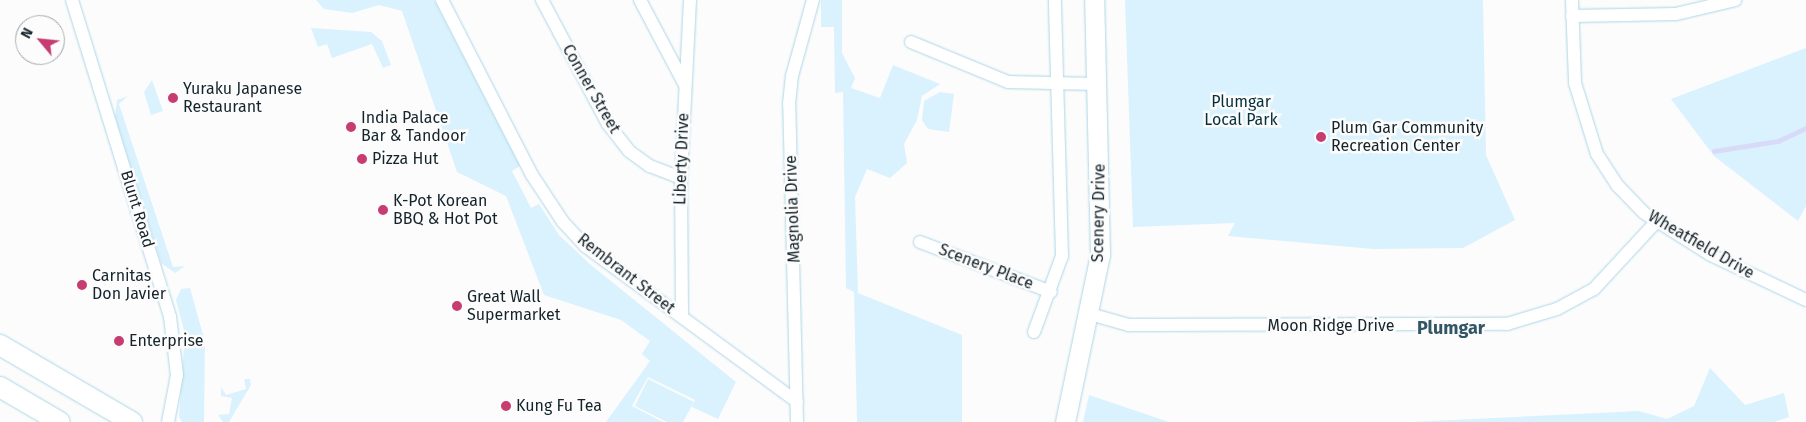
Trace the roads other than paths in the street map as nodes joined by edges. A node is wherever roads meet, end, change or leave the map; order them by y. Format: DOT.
graph roads {
  1 [pos="72,0"];
  2 [pos="442,0"];
  3 [pos="542,0"];
  4 [pos="640,0"];
  5 [pos="690,0"];
  6 [pos="813,0"];
  7 [pos="1055,0"];
  8 [pos="1094,0"];
  9 [pos="1572,0"];
  10 [pos="1735,0"];
  11 [pos="1572,16"];
  12 [pos="911,42"];
  13 [pos="1097,84"];
  14 [pos="685,85"];
  15 [pos="1057,86"];
  16 [pos="681,178"];
  17 [pos="1657,221"];
  18 [pos="920,242"];
  19 [pos="1051,292"];
  20 [pos="1806,300"];
  21 [pos="1090,314"];
  22 [pos="682,317"];
  23 [pos="1034,332"];
  24 [pos="0,345"];
  25 [pos="0,387"];
  26 [pos="797,402"];
  27 [pos="60,422"];
  28 [pos="132,422"];
  29 [pos="168,422"];
  30 [pos="797,422"];
  31 [pos="1064,422"];
  1 -- 29 [label="street, Blunt Road"];
  2 -- 22 [label="street, Rembrant Street"];
  3 -- 16 [label="street, Conner Street"];
  4 -- 14 [label="street"];
  5 -- 14 [label="street, Liberty Drive"];
  6 -- 26 [label="street, Magnolia Drive"];
  7 -- 15 [label="street"];
  8 -- 13 [label="street, Scenery Drive"];
  9 -- 11 [label="street, Wheatfield Drive"];
  10 -- 11 [label="street"];
  11 -- 17 [label="street, Wheatfield Drive"];
  12 -- 15 [label="street"];
  13 -- 15 [label="street"];
  13 -- 21 [label="street, Scenery Drive"];
  14 -- 16 [label="street, Liberty Drive"];
  15 -- 19 [label="street"];
  16 -- 22 [label="street, Liberty Drive"];
  17 -- 20 [label="street, Wheatfield Drive"];
  17 -- 21 [label="street, Moon Ridge Drive"];
  18 -- 19 [label="street, Scenery Place"];
  19 -- 23 [label="street"];
  21 -- 31 [label="street, Scenery Drive"];
  22 -- 26 [label="street, Rembrant Street"];
  24 -- 28 [label="main road"];
  25 -- 27 [label="main road"];
  26 -- 30 [label="street, Magnolia Drive"];
}
